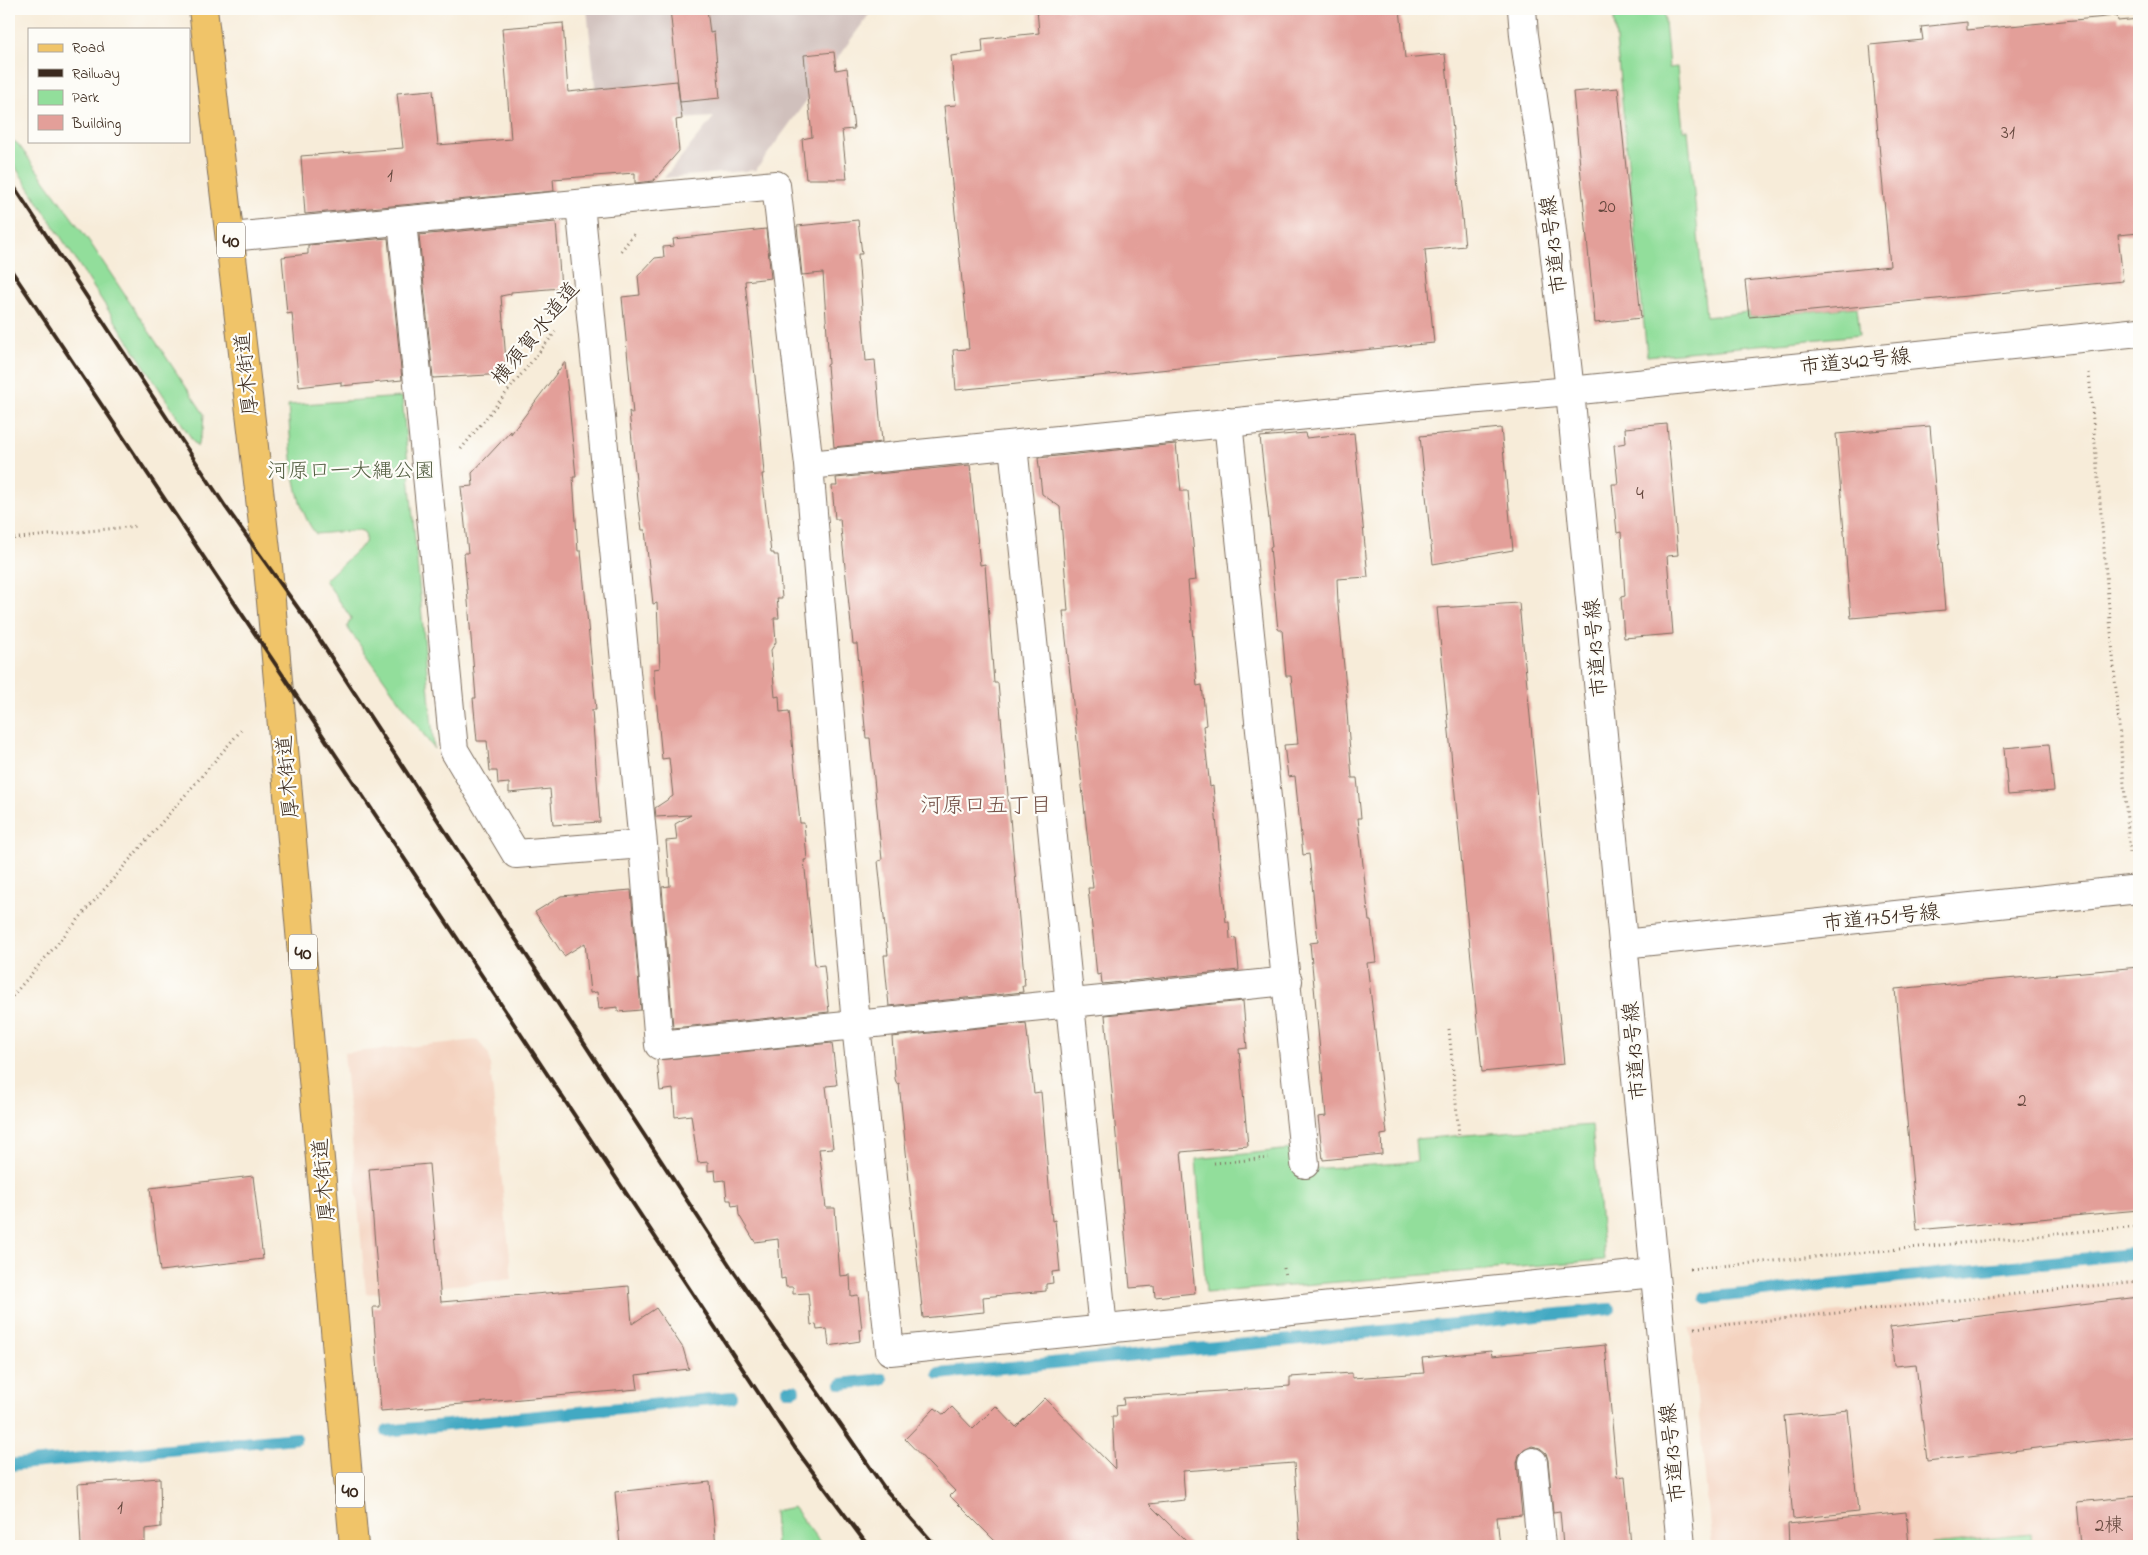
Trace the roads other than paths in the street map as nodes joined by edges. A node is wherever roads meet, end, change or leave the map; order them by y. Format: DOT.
graph roads {
  1 [pos="203,9"];
  2 [pos="1522,9"];
  3 [pos="580,204"];
  4 [pos="402,221"];
  5 [pos="231,238"];
  6 [pos="2139,332"];
  7 [pos="1570,391"];
  8 [pos="1228,422"];
  9 [pos="1013,445"];
  10 [pos="809,465"];
  11 [pos="643,844"];
  12 [pos="2136,890"];
  13 [pos="1624,944"];
  14 [pos="1288,981"];
  15 [pos="1070,1003"];
  16 [pos="856,1025"];
  17 [pos="1305,1159"];
  18 [pos="1655,1281"];
  19 [pos="1103,1328"];
  20 [pos="1533,1462"];
  21 [pos="354,1546"];
  22 [pos="1541,1546"];
  23 [pos="1681,1546"];
  1 -- 5 [label="main road, 厚木街道 / 40"];
  2 -- 7 [label="street, 市道13号線"];
  3 -- 4 [label="street"];
  3 -- 10 [label="street"];
  3 -- 11 [label="street"];
  4 -- 5 [label="street"];
  4 -- 11 [label="street"];
  5 -- 21 [label="main road, 厚木街道 / 40"];
  6 -- 7 [label="street, 市道342号線"];
  7 -- 8 [label="street, 市道342号線"];
  7 -- 13 [label="street, 市道13号線"];
  8 -- 9 [label="street, 市道342号線"];
  8 -- 14 [label="street"];
  9 -- 10 [label="street, 市道342号線"];
  9 -- 15 [label="street"];
  10 -- 16 [label="street"];
  11 -- 16 [label="street"];
  12 -- 13 [label="street, 市道1751号線"];
  13 -- 18 [label="street, 市道13号線"];
  14 -- 15 [label="street"];
  14 -- 17 [label="street"];
  15 -- 16 [label="street"];
  15 -- 19 [label="street"];
  16 -- 19 [label="street"];
  18 -- 19 [label="street"];
  18 -- 23 [label="street, 市道13号線"];
  20 -- 22 [label="street"];
}
